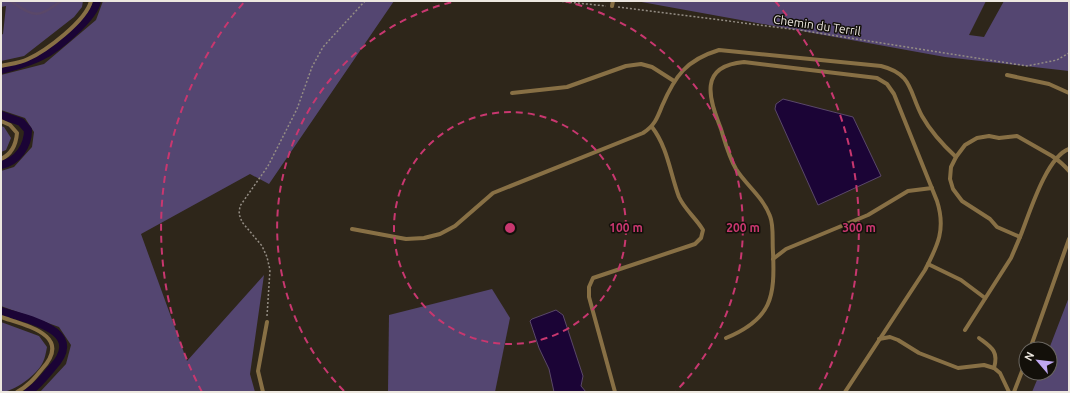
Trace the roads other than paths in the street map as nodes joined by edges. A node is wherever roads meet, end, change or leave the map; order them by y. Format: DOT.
graph roads {
  1 [pos="91,1"];
  2 [pos="613,1"];
  3 [pos="612,6"];
  4 [pos="1,66"];
  5 [pos="1007,75"];
  6 [pos="674,81"];
  7 [pos="512,93"];
  8 [pos="1069,93"];
  9 [pos="1,121"];
  10 [pos="652,127"];
  11 [pos="1069,149"];
  12 [pos="956,157"];
  13 [pos="1,159"];
  14 [pos="1056,159"];
  15 [pos="1069,170"];
  16 [pos="932,188"];
  17 [pos="352,229"];
  18 [pos="1020,237"];
  19 [pos="1069,239"];
  20 [pos="773,259"];
  21 [pos="928,264"];
  22 [pos="985,298"];
  23 [pos="1,317"];
  24 [pos="267,322"];
  25 [pos="965,330"];
  26 [pos="726,338"];
  27 [pos="979,338"];
  28 [pos="879,339"];
  29 [pos="1033,341"];
  30 [pos="994,368"];
  31 [pos="1018,381"];
  32 [pos="17,392"];
  33 [pos="263,392"];
  34 [pos="615,392"];
  35 [pos="845,392"];
  36 [pos="1009,392"];
  37 [pos="1014,392"];
  1 -- 4 [label="lane"];
  2 -- 3 [label="lane"];
  5 -- 8 [label="lane"];
  6 -- 7 [label="lane"];
  6 -- 10 [label="lane"];
  6 -- 12 [label="lane"];
  9 -- 13 [label="lane"];
  10 -- 17 [label="lane"];
  10 -- 34 [label="lane"];
  11 -- 14 [label="lane"];
  12 -- 14 [label="lane"];
  12 -- 18 [label="lane"];
  14 -- 15 [label="lane"];
  14 -- 18 [label="lane"];
  16 -- 20 [label="lane"];
  16 -- 20 [label="lane"];
  16 -- 21 [label="lane"];
  18 -- 22 [label="lane"];
  19 -- 29 [label="lane"];
  20 -- 26 [label="lane"];
  21 -- 22 [label="lane"];
  21 -- 28 [label="lane"];
  22 -- 25 [label="lane"];
  23 -- 32 [label="lane"];
  24 -- 33 [label="lane"];
  27 -- 30 [label="lane"];
  28 -- 30 [label="lane"];
  28 -- 35 [label="lane"];
  30 -- 36 [label="lane"];
  31 -- 37 [label="lane"];
}
